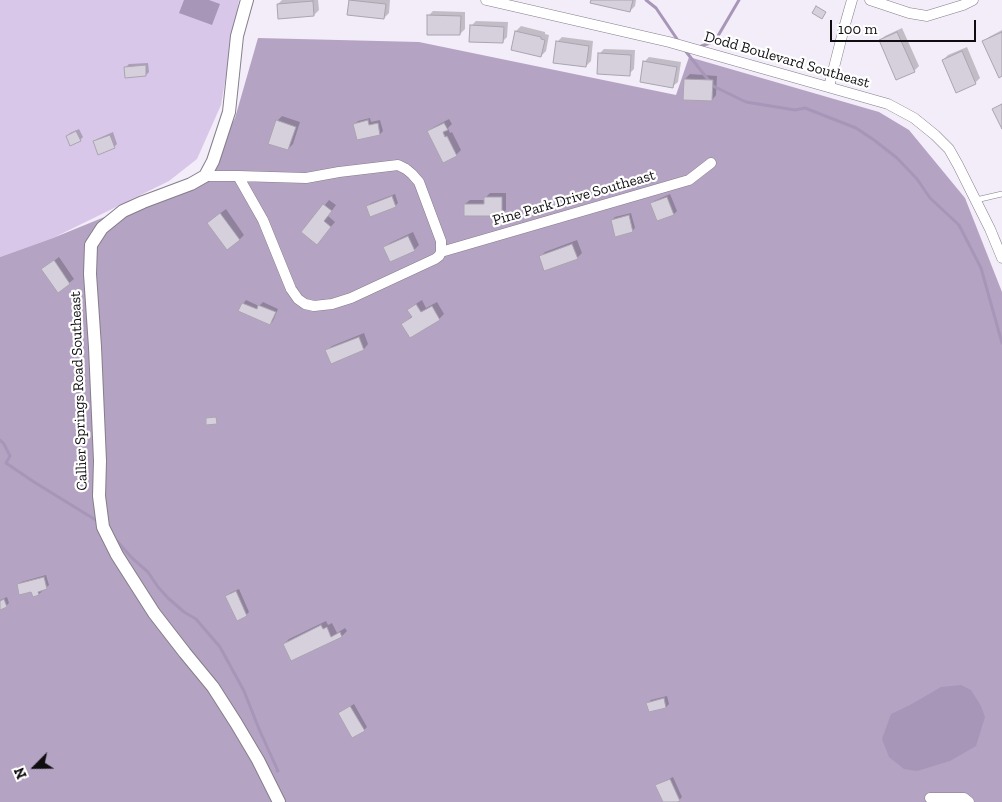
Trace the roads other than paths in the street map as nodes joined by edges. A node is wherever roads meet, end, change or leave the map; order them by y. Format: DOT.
graph roads {
  1 [pos="247,0"];
  2 [pos="486,0"];
  3 [pos="852,0"];
  4 [pos="870,0"];
  5 [pos="973,0"];
  6 [pos="830,87"];
  7 [pos="711,164"];
  8 [pos="205,176"];
  9 [pos="238,176"];
  10 [pos="1002,194"];
  11 [pos="976,200"];
  12 [pos="442,252"];
  13 [pos="1002,258"];
  14 [pos="930,798"];
  15 [pos="279,802"];
  16 [pos="969,802"];
  1 -- 8 [label="street"];
  2 -- 6 [label="street, Dodd Boulevard Southeast"];
  3 -- 6 [label="street"];
  4 -- 5 [label="street"];
  6 -- 11 [label="street, Dodd Boulevard Southeast"];
  7 -- 12 [label="street, Pine Park Drive Southeast"];
  8 -- 9 [label="street"];
  8 -- 15 [label="street, Callier Springs Road Southeast"];
  9 -- 12 [label="street"];
  9 -- 12 [label="street, Pine Park Drive Southeast"];
  10 -- 11 [label="lane"];
  11 -- 13 [label="street, Dodd Boulevard Southeast"];
  14 -- 16 [label="street"];
}
